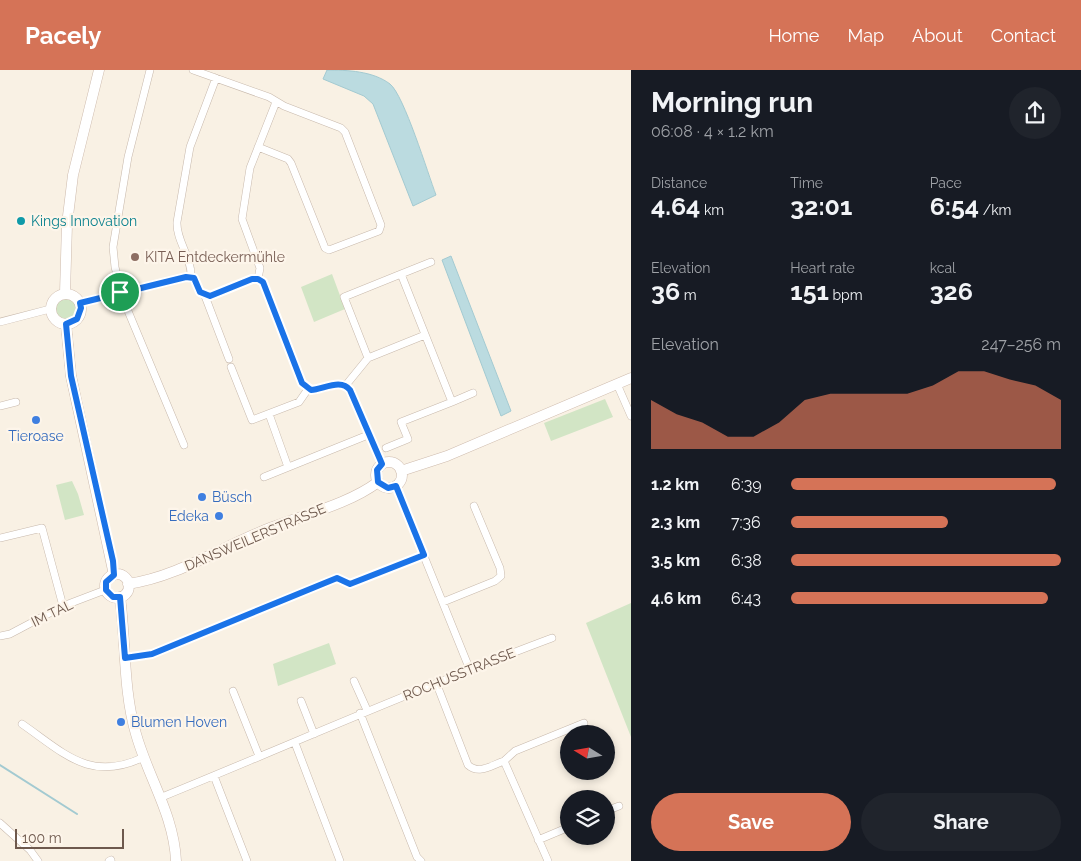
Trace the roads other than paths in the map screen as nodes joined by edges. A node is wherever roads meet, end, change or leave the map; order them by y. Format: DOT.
graph roads {
  1 [pos="99,70"];
  2 [pos="150,70"];
  3 [pos="193,70"];
  4 [pos="216,78"];
  5 [pos="276,102"];
  6 [pos="258,147"];
  7 [pos="431,262"];
  8 [pos="401,274"];
  9 [pos="191,277"];
  10 [pos="258,279"];
  11 [pos="120,292"];
  12 [pos="66,293"];
  13 [pos="205,296"];
  14 [pos="80,303"];
  15 [pos="50,309"];
  16 [pos="0,322"];
  17 [pos="66,324"];
  18 [pos="425,335"];
  19 [pos="368,358"];
  20 [pos="229,359"];
  21 [pos="231,367"];
  22 [pos="631,378"];
  23 [pos="618,384"];
  24 [pos="346,385"];
  25 [pos="308,389"];
  26 [pos="473,393"];
  27 [pos="16,402"];
  28 [pos="452,402"];
  29 [pos="0,406"];
  30 [pos="269,414"];
  31 [pos="631,416"];
  32 [pos="368,435"];
  33 [pos="184,445"];
  34 [pos="386,448"];
  35 [pos="382,464"];
  36 [pos="288,467"];
  37 [pos="401,471"];
  38 [pos="264,477"];
  39 [pos="378,482"];
  40 [pos="396,486"];
  41 [pos="474,506"];
  42 [pos="0,538"];
  43 [pos="424,555"];
  44 [pos="114,575"];
  45 [pos="128,584"];
  46 [pos="106,590"];
  47 [pos="120,597"];
  48 [pos="443,602"];
  49 [pos="63,606"];
  50 [pos="0,636"];
  51 [pos="552,638"];
  52 [pos="125,658"];
  53 [pos="470,670"];
  54 [pos="354,681"];
  55 [pos="437,685"];
  56 [pos="234,691"];
  57 [pos="301,701"];
  58 [pos="364,712"];
  59 [pos="584,723"];
  60 [pos="22,724"];
  61 [pos="314,734"];
  62 [pos="295,743"];
  63 [pos="259,756"];
  64 [pos="144,757"];
  65 [pos="504,761"];
  66 [pos="214,776"];
  67 [pos="162,797"];
  68 [pos="619,806"];
  69 [pos="615,808"];
  70 [pos="0,823"];
  71 [pos="560,831"];
  72 [pos="538,840"];
  73 [pos="337,860"];
  74 [pos="38,861"];
  75 [pos="176,861"];
  76 [pos="247,861"];
  77 [pos="421,861"];
  78 [pos="548,861"];
  1 -- 12 [label="main road"];
  2 -- 11 [label="street"];
  3 -- 4 [label="street"];
  4 -- 5 [label="street"];
  4 -- 9 [label="street"];
  5 -- 6 [label="street"];
  5 -- 6 [label="street"];
  6 -- 10 [label="street"];
  7 -- 8 [label="street"];
  8 -- 18 [label="street"];
  8 -- 19 [label="street"];
  9 -- 11 [label="street"];
  9 -- 13 [label="street"];
  10 -- 13 [label="street"];
  10 -- 25 [label="street"];
  11 -- 14 [label="street"];
  11 -- 33 [label="street"];
  12 -- 14 [label="main road"];
  12 -- 15 [label="main road"];
  13 -- 20 [label="street"];
  14 -- 17 [label="main road"];
  15 -- 16 [label="street"];
  15 -- 17 [label="main road"];
  17 -- 44 [label="main road"];
  18 -- 19 [label="street"];
  18 -- 28 [label="street"];
  19 -- 24 [label="street"];
  21 -- 30 [label="street"];
  22 -- 23 [label="main road"];
  23 -- 31 [label="street"];
  23 -- 37 [label="main road"];
  24 -- 25 [label="street"];
  24 -- 32 [label="street"];
  25 -- 30 [label="street"];
  26 -- 28 [label="street"];
  27 -- 29 [label="street"];
  28 -- 34 [label="street"];
  30 -- 36 [label="street"];
  32 -- 35 [label="street"];
  32 -- 36 [label="street"];
  35 -- 37 [label="main road"];
  35 -- 39 [label="main road"];
  36 -- 38 [label="street"];
  37 -- 40 [label="main road"];
  39 -- 40 [label="main road"];
  39 -- 45 [label="main road, DANSWEILERSTRASSE"];
  40 -- 43 [label="street"];
  41 -- 48 [label="street"];
  42 -- 49 [label="street"];
  43 -- 48 [label="street"];
  43 -- 52 [label="street"];
  44 -- 45 [label="main road"];
  44 -- 46 [label="main road"];
  45 -- 47 [label="main road"];
  46 -- 47 [label="main road"];
  46 -- 49 [label="street, IM TAL"];
  47 -- 52 [label="main road"];
  48 -- 53 [label="street"];
  49 -- 50 [label="street, IM TAL"];
  51 -- 53 [label="street, ROCHUSSTRASSE"];
  52 -- 64 [label="main road"];
  53 -- 55 [label="street, ROCHUSSTRASSE"];
  54 -- 58 [label="street"];
  55 -- 58 [label="street, ROCHUSSTRASSE"];
  55 -- 65 [label="street"];
  56 -- 63 [label="street"];
  57 -- 61 [label="street"];
  58 -- 61 [label="street, ROCHUSSTRASSE"];
  58 -- 77 [label="street"];
  59 -- 65 [label="street"];
  60 -- 64 [label="street"];
  61 -- 62 [label="street, ROCHUSSTRASSE"];
  62 -- 63 [label="street, ROCHUSSTRASSE"];
  62 -- 73 [label="street"];
  63 -- 66 [label="street, ROCHUSSTRASSE"];
  64 -- 67 [label="main road"];
  65 -- 72 [label="street"];
  66 -- 67 [label="street, ROCHUSSTRASSE"];
  66 -- 76 [label="street"];
  67 -- 75 [label="main road"];
  68 -- 69 [label="street"];
  70 -- 74 [label="street"];
  71 -- 72 [label="street"];
  72 -- 78 [label="street"];
}
